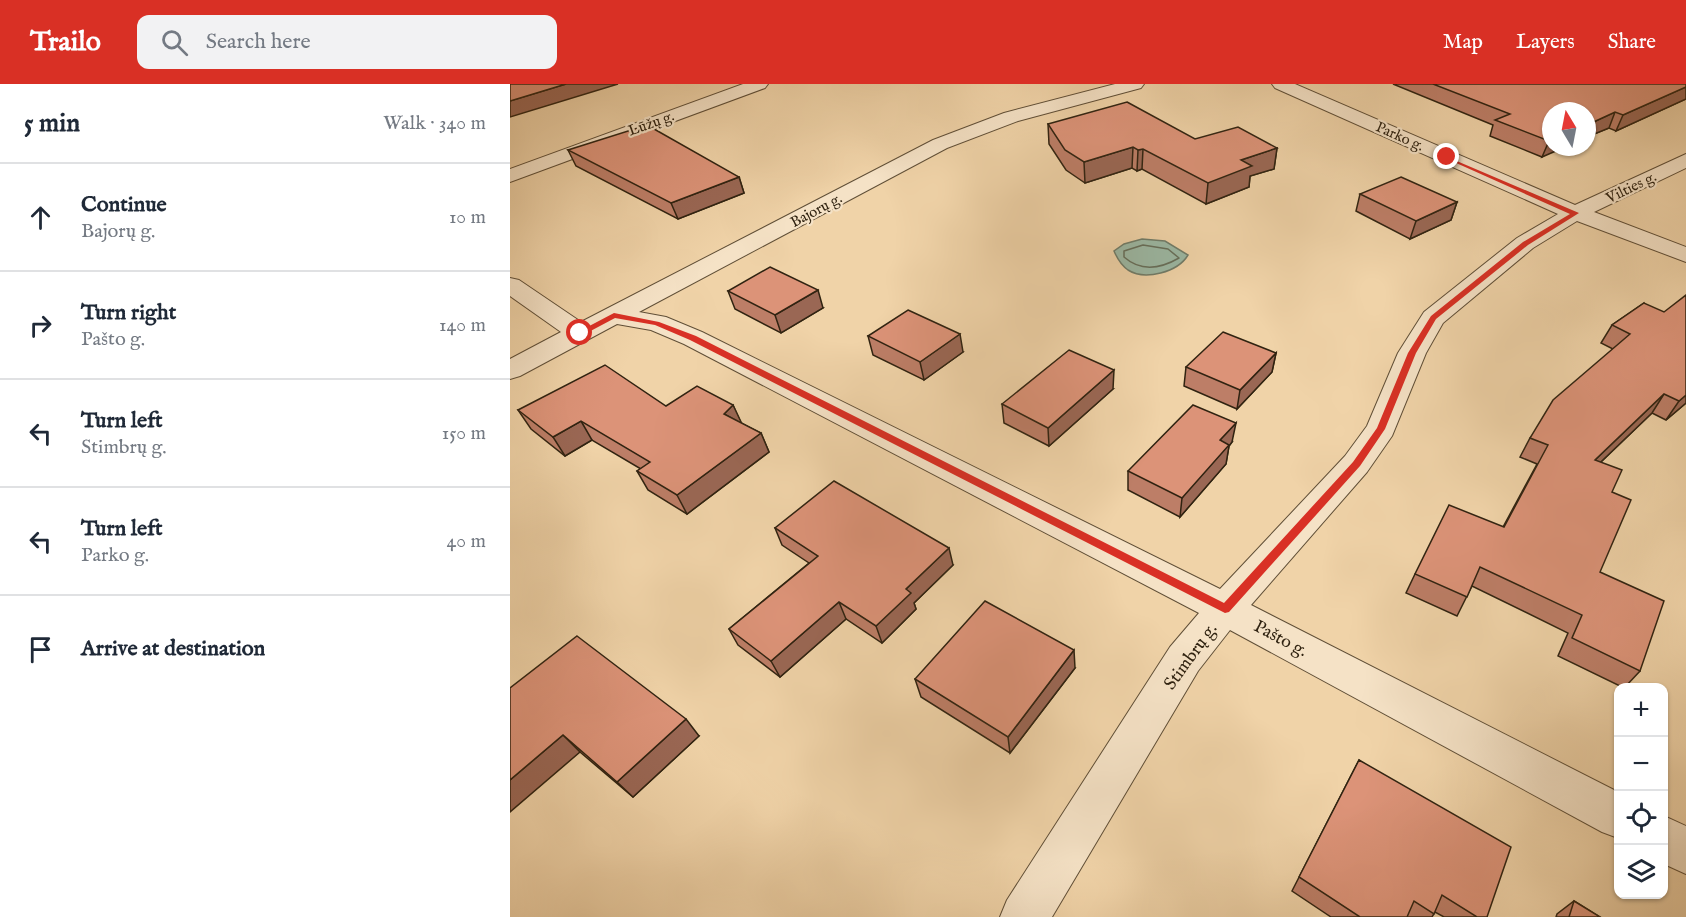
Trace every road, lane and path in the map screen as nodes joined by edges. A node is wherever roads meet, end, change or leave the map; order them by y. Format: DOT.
graph roads {
  1 [pos="759,84"];
  2 [pos="1136,84"];
  3 [pos="1281,84"];
  4 [pos="1686,160"];
  5 [pos="510,176"];
  6 [pos="1575,213"];
  7 [pos="1686,255"];
  8 [pos="510,285"];
  9 [pos="614,315"];
  10 [pos="580,333"];
  11 [pos="510,370"];
  12 [pos="1225,609"];
  13 [pos="1614,814"];
  14 [pos="1668,841"];
  15 [pos="1686,851"];
  16 [pos="1024,917"];
  1 -- 5 [label="street, Lūžų g."];
  2 -- 9 [label="street, Bajorų g."];
  3 -- 6 [label="street, Parko g."];
  4 -- 6 [label="street, Vilties g."];
  6 -- 7 [label="street, Parko g."];
  6 -- 12 [label="street, Stimbrų g."];
  8 -- 10 [label="street"];
  9 -- 10 [label="street, Bajorų g."];
  9 -- 12 [label="street, Pašto g."];
  10 -- 11 [label="street, Bajorų g."];
  12 -- 13 [label="street, Pašto g."];
  12 -- 16 [label="street, Stimbrų g."];
  14 -- 15 [label="street"];
}
